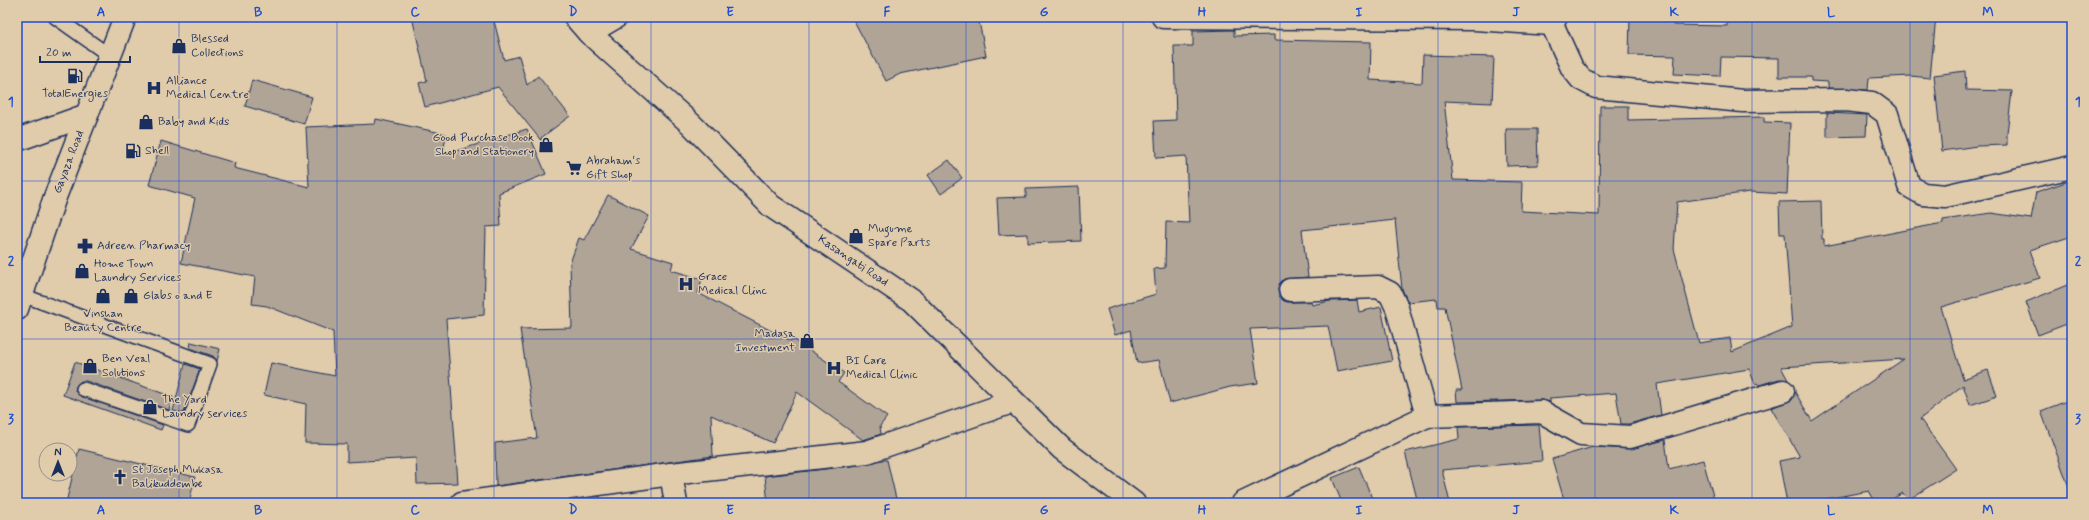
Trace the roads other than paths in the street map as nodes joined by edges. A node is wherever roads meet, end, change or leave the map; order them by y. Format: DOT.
graph roads {
  1 [pos="55,17"];
  2 [pos="125,17"];
  3 [pos="616,17"];
  4 [pos="1163,17"];
  5 [pos="1388,17"];
  6 [pos="1554,21"];
  7 [pos="582,25"];
  8 [pos="110,56"];
  9 [pos="87,115"];
  10 [pos="17,140"];
  11 [pos="2072,167"];
  12 [pos="1290,290"];
  13 [pos="19,302"];
  14 [pos="83,389"];
  15 [pos="1784,391"];
  16 [pos="1012,402"];
  17 [pos="1427,416"];
  18 [pos="671,474"];
  19 [pos="462,503"];
  20 [pos="676,503"];
  21 [pos="1134,503"];
  22 [pos="1243,503"];
  1 -- 8 [label="lane"];
  2 -- 8 [label="street, Gayaza Road"];
  3 -- 7 [label="street"];
  4 -- 5 [label="street"];
  5 -- 6 [label="street"];
  6 -- 11 [label="street"];
  7 -- 16 [label="street, Kasangati Road"];
  8 -- 9 [label="street, Gayaza Road"];
  9 -- 10 [label="street"];
  9 -- 13 [label="street, Gayaza Road"];
  12 -- 17 [label="street"];
  13 -- 14 [label="lane"];
  15 -- 17 [label="street"];
  16 -- 18 [label="street"];
  16 -- 21 [label="street, Kasangati Road"];
  17 -- 22 [label="street"];
  18 -- 19 [label="street"];
  18 -- 20 [label="street"];
}
